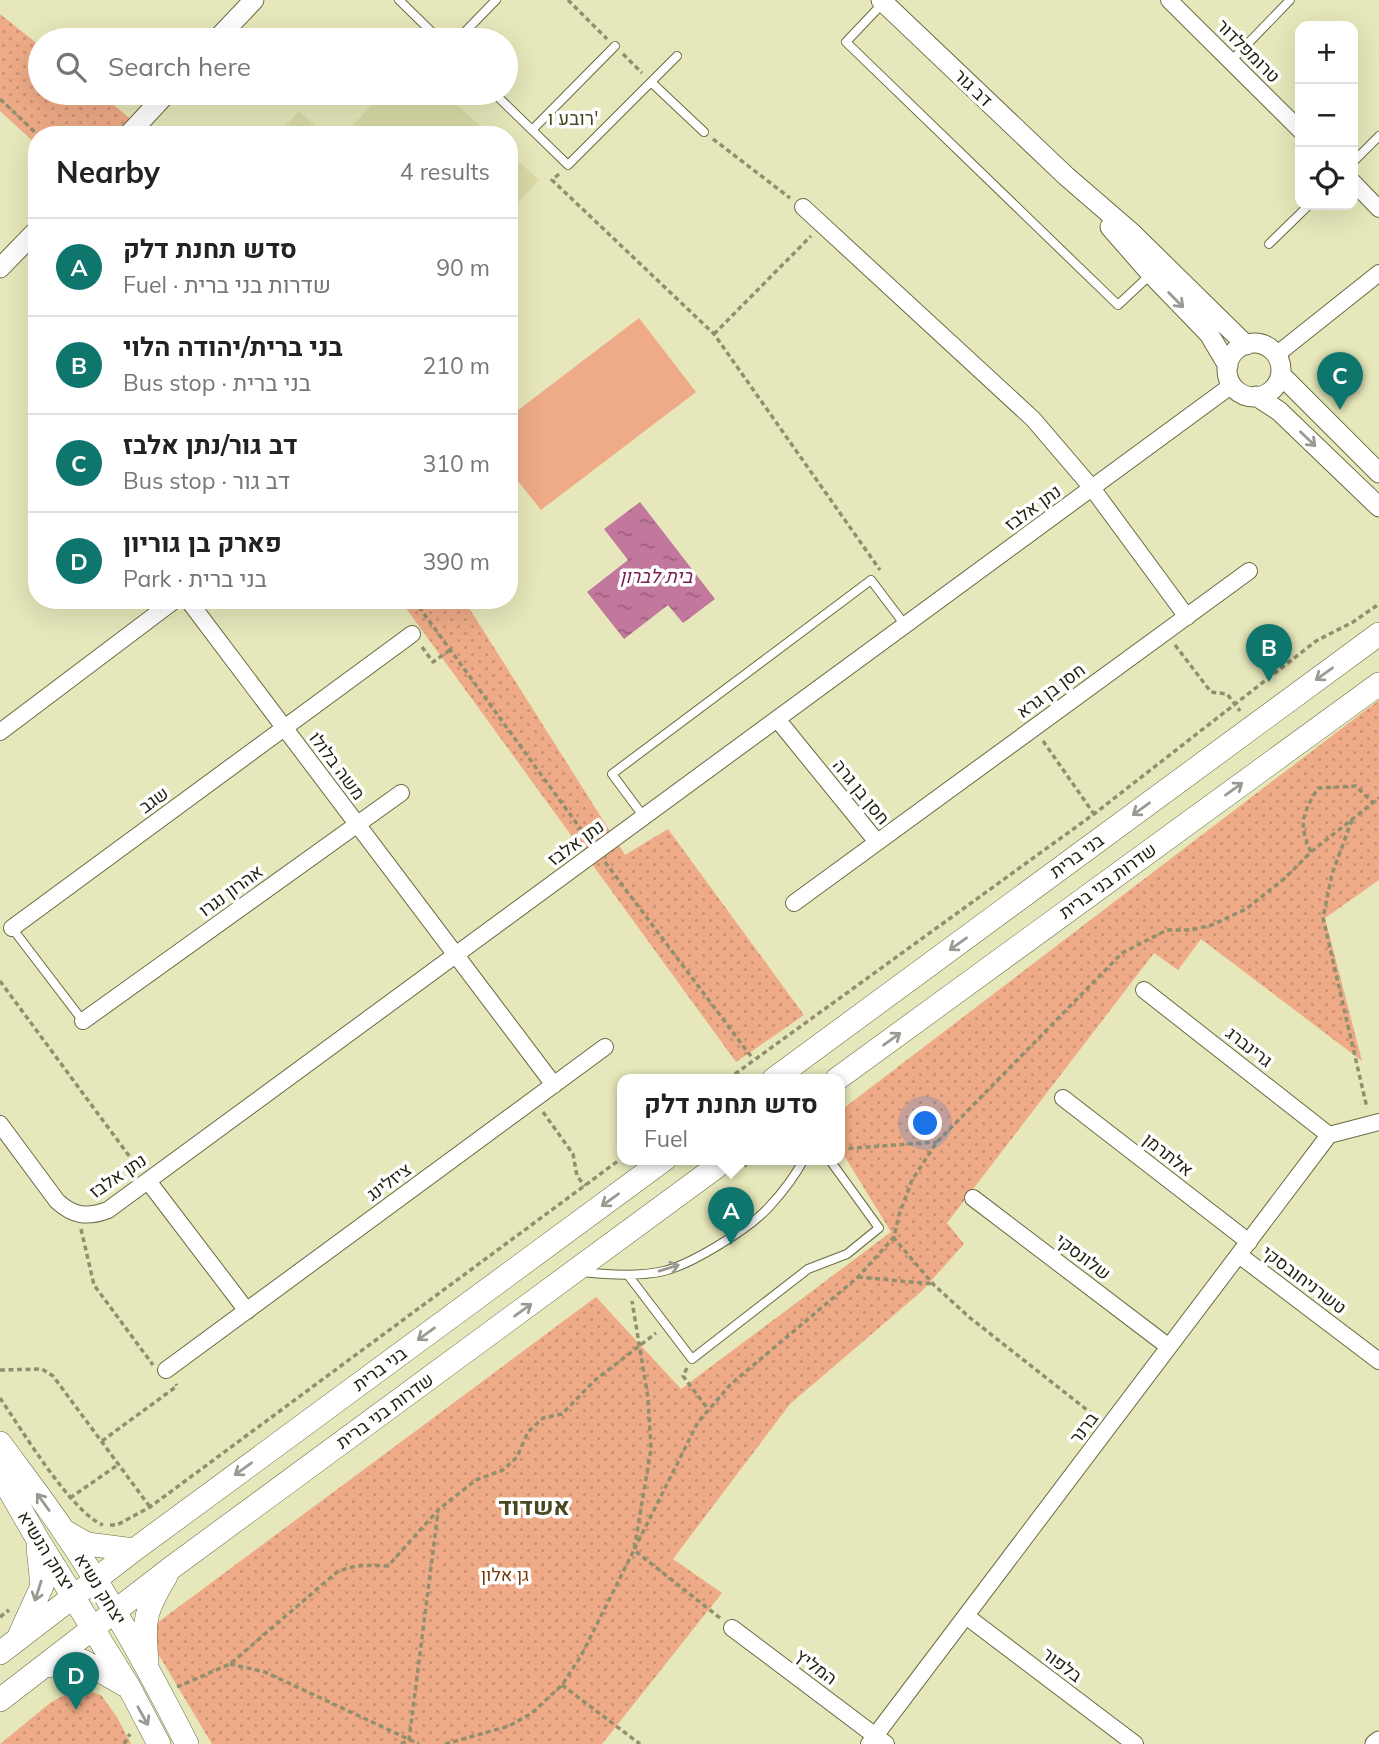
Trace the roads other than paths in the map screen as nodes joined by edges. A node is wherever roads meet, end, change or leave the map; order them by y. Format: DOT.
graph roads {
  1 [pos="254,0"];
  2 [pos="399,0"];
  3 [pos="496,0"];
  4 [pos="1169,0"];
  5 [pos="1290,0"];
  6 [pos="882,1"];
  7 [pos="227,28"];
  8 [pos="428,28"];
  9 [pos="469,28"];
  10 [pos="615,46"];
  11 [pos="677,56"];
  12 [pos="1231,61"];
  13 [pos="652,82"];
  14 [pos="156,105"];
  15 [pos="506,105"];
  16 [pos="1295,125"];
  17 [pos="136,126"];
  18 [pos="532,130"];
  19 [pos="704,132"];
  20 [pos="1379,136"];
  21 [pos="1358,157"];
  22 [pos="1358,188"];
  23 [pos="803,207"];
  24 [pos="1379,209"];
  25 [pos="1304,210"];
  26 [pos="28,239"];
  27 [pos="1269,244"];
  28 [pos="0,268"];
  29 [pos="1157,269"];
  30 [pos="1379,273"];
  31 [pos="1245,345"];
  32 [pos="1276,355"];
  33 [pos="1280,375"];
  34 [pos="1230,376"];
  35 [pos="1256,396"];
  36 [pos="1379,473"];
  37 [pos="1092,488"];
  38 [pos="1379,507"];
  39 [pos="1249,571"];
  40 [pos="163,609"];
  41 [pos="195,609"];
  42 [pos="1187,617"];
  43 [pos="905,625"];
  44 [pos="412,634"];
  45 [pos="1379,634"];
  46 [pos="1379,684"];
  47 [pos="777,719"];
  48 [pos="284,728"];
  49 [pos="0,732"];
  50 [pos="401,793"];
  51 [pos="644,817"];
  52 [pos="357,825"];
  53 [pos="877,842"];
  54 [pos="794,903"];
  55 [pos="12,928"];
  56 [pos="455,956"];
  57 [pos="1144,990"];
  58 [pos="83,1021"];
  59 [pos="605,1047"];
  60 [pos="781,1074"];
  61 [pos="843,1074"];
  62 [pos="554,1084"];
  63 [pos="1063,1098"];
  64 [pos="1375,1123"];
  65 [pos="0,1124"];
  66 [pos="1329,1135"];
  67 [pos="657,1165"];
  68 [pos="719,1165"];
  69 [pos="801,1165"];
  70 [pos="832,1165"];
  71 [pos="148,1181"];
  72 [pos="973,1198"];
  73 [pos="1244,1249"];
  74 [pos="577,1271"];
  75 [pos="628,1275"];
  76 [pos="247,1311"];
  77 [pos="1169,1347"];
  78 [pos="1379,1361"];
  79 [pos="166,1370"];
  80 [pos="0,1443"];
  81 [pos="0,1474"];
  82 [pos="63,1530"];
  83 [pos="38,1540"];
  84 [pos="134,1550"];
  85 [pos="171,1568"];
  86 [pos="95,1579"];
  87 [pos="74,1595"];
  88 [pos="114,1611"];
  89 [pos="966,1616"];
  90 [pos="93,1628"];
  91 [pos="732,1628"];
  92 [pos="9,1646"];
  93 [pos="44,1666"];
  94 [pos="147,1667"];
  95 [pos="129,1688"];
  96 [pos="0,1700"];
  97 [pos="877,1741"];
  98 [pos="159,1744"];
  99 [pos="187,1744"];
  100 [pos="1135,1744"];
  1 -- 7 [label="street"];
  2 -- 8 [label="lane"];
  3 -- 9 [label="lane"];
  4 -- 12 [label="street, טרומפלדור"];
  5 -- 12 [label="lane"];
  6 -- 29 [label="street, דב גור"];
  6 -- 29 [label="lane"];
  10 -- 18 [label="lane"];
  11 -- 13 [label="lane"];
  12 -- 16 [label="street, טרומפלדור"];
  13 -- 18 [label="lane"];
  13 -- 19 [label="lane"];
  14 -- 17 [label="street"];
  15 -- 18 [label="lane"];
  20 -- 21 [label="lane"];
  22 -- 24 [label="street"];
  23 -- 37 [label="street, נתן אלבז"];
  25 -- 27 [label="lane"];
  26 -- 28 [label="street"];
  29 -- 31 [label="street, דב גור"];
  29 -- 34 [label="street, דב גור, one-way"];
  30 -- 32 [label="street"];
  31 -- 32 [label="street"];
  31 -- 34 [label="street"];
  32 -- 33 [label="street"];
  33 -- 35 [label="street"];
  33 -- 36 [label="street"];
  34 -- 35 [label="street"];
  34 -- 37 [label="street, נתן אלבז"];
  35 -- 38 [label="street, one-way"];
  37 -- 42 [label="street, נתן אלבז"];
  37 -- 43 [label="street, נתן אלבז"];
  39 -- 42 [label="street, חסן בן גרא"];
  40 -- 49 [label="street"];
  41 -- 48 [label="street, משה בלולו"];
  42 -- 53 [label="street, חסן בן גרא"];
  43 -- 47 [label="street, נתן אלבז"];
  43 -- 51 [label="lane"];
  44 -- 48 [label="street, שגב"];
  45 -- 60 [label="main road, בני ברית, one-way"];
  61 -- 46 [label="main road, שדרות בני ברית, one-way"];
  47 -- 51 [label="street, נתן אלבז"];
  47 -- 53 [label="street, חסן בן גרה"];
  48 -- 52 [label="street, משה בלולו"];
  48 -- 55 [label="street, שגב"];
  50 -- 52 [label="street, אהרון נגרו"];
  51 -- 56 [label="street, נתן אלבז"];
  52 -- 56 [label="street, משה בלולו"];
  52 -- 58 [label="street, אהרון נגרו"];
  53 -- 54 [label="street, חסן בן גרה"];
  55 -- 58 [label="lane, שגב"];
  56 -- 62 [label="street"];
  56 -- 71 [label="street, נתן אלבז"];
  57 -- 66 [label="street, גרינברג"];
  59 -- 62 [label="street, ציזלינג"];
  62 -- 76 [label="street, ציזלינג"];
  63 -- 73 [label="street, אלתרמן"];
  64 -- 66 [label="street"];
  65 -- 71 [label="street, נתן אלבז"];
  66 -- 73 [label="street, ברנר"];
  67 -- 84 [label="main road, בני ברית, one-way"];
  68 -- 74 [label="main road, שדרות בני ברית"];
  75 -- 69 [label="lane, one-way"];
  70 -- 75 [label="lane"];
  71 -- 76 [label="street"];
  72 -- 77 [label="street, שלונסקי"];
  73 -- 77 [label="street, ברנר"];
  73 -- 78 [label="street, טשרניחובסקי"];
  74 -- 75 [label="lane"];
  85 -- 74 [label="main road, שדרות בני ברית, one-way"];
  76 -- 79 [label="street, ציזלינג"];
  77 -- 89 [label="street, ברנר"];
  82 -- 80 [label="main road, יצחק נשיא, one-way"];
  81 -- 83 [label="main road, יצחק הנשיא"];
  82 -- 84 [label="main road"];
  82 -- 86 [label="main road, יצחק נשיא"];
  83 -- 87 [label="main road, יצחק הנשיא"];
  83 -- 92 [label="main road, one-way"];
  84 -- 86 [label="main road, בני ברית"];
  85 -- 88 [label="main road, שדרות בני ברית"];
  85 -- 94 [label="main road"];
  86 -- 87 [label="main road"];
  86 -- 88 [label="main road, יצחק נשיא"];
  87 -- 90 [label="main road, יצחק הנשיא"];
  87 -- 92 [label="main road"];
  88 -- 90 [label="main road, שדרות בני ברית"];
  88 -- 94 [label="main road, יצחק נשיא"];
  89 -- 97 [label="street, ברנר"];
  89 -- 100 [label="street, בלפור"];
  90 -- 93 [label="main road, שדרות בני ברית"];
  90 -- 95 [label="main road, יצחק נשיא"];
  91 -- 97 [label="street, המליץ"];
  93 -- 95 [label="main road"];
  93 -- 96 [label="main road"];
  94 -- 99 [label="main road, יצחק נשיא"];
  95 -- 98 [label="main road, יצחק נשיא, one-way"];
}
